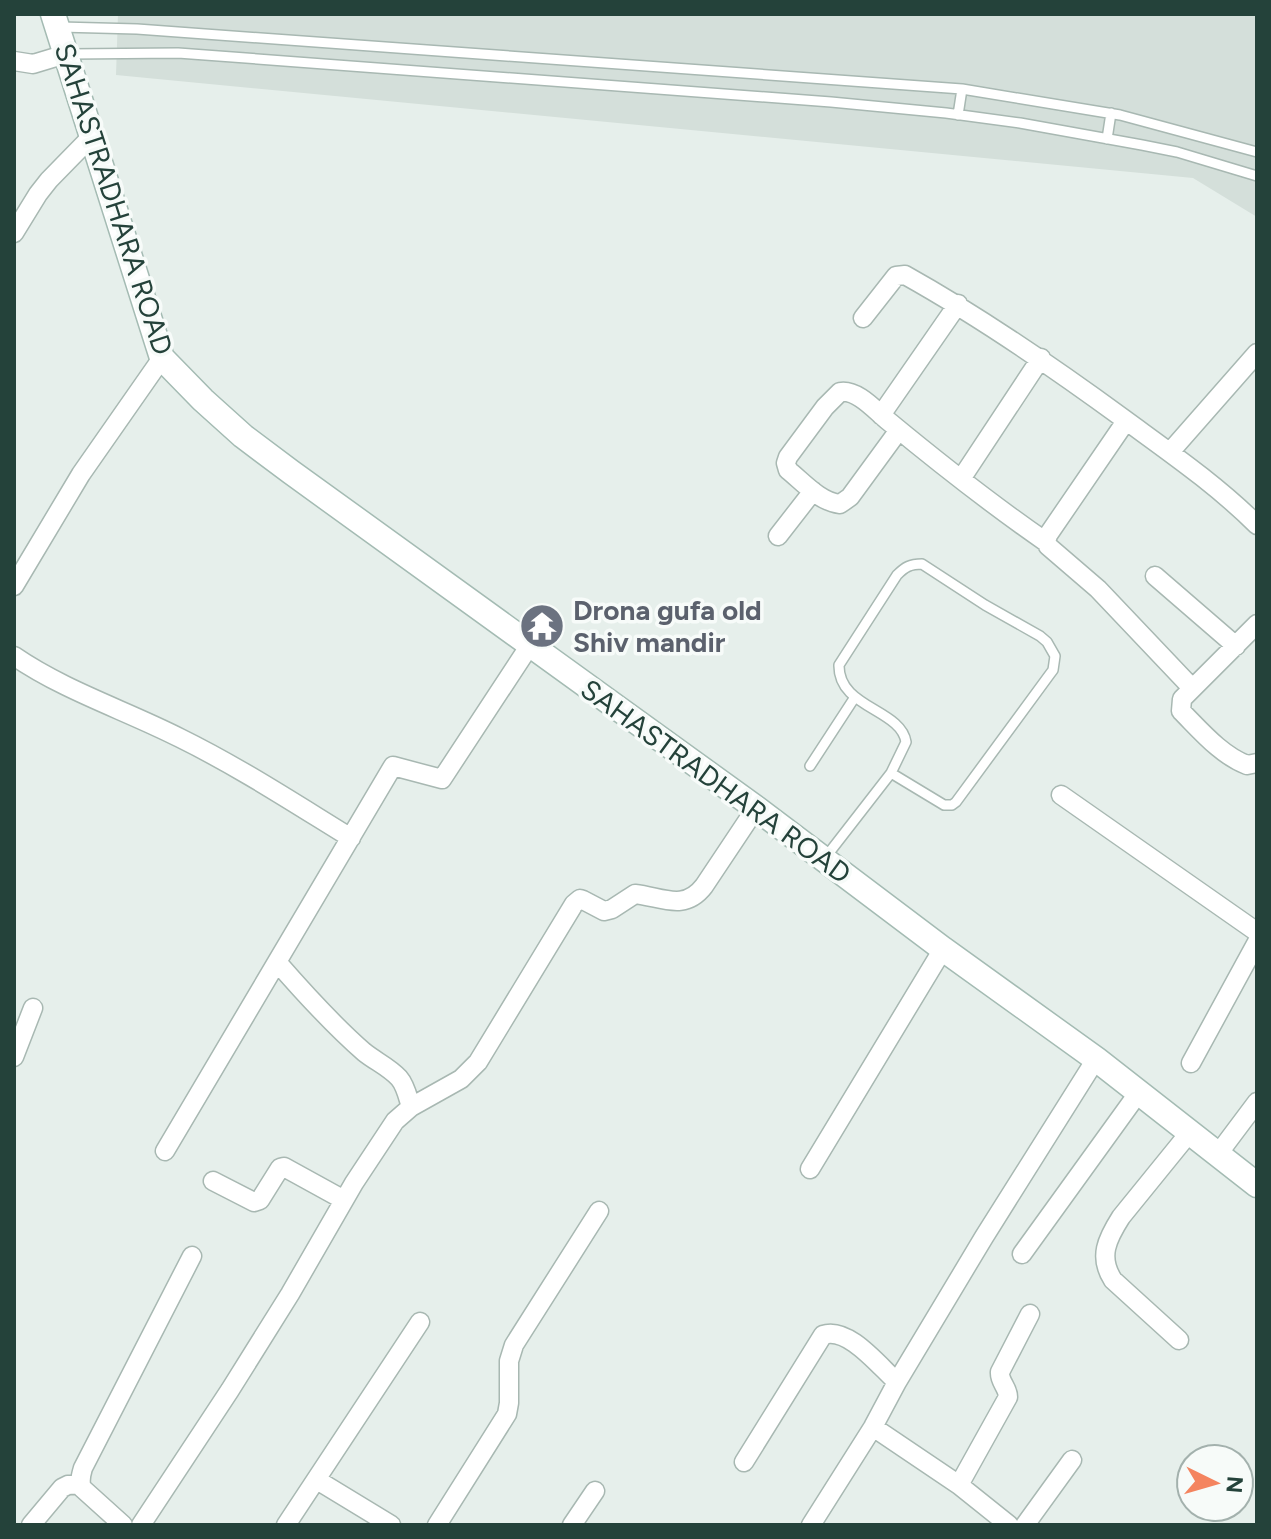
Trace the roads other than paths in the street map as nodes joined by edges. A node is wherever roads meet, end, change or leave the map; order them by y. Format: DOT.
graph roads {
  1 [pos="54,20"];
  2 [pos="66,54"];
  3 [pos="14,61"];
  4 [pos="962,89"];
  5 [pos="1111,113"];
  6 [pos="958,115"];
  7 [pos="92,136"];
  8 [pos="1107,139"];
  9 [pos="1257,152"];
  10 [pos="1257,176"];
  11 [pos="14,233"];
  12 [pos="958,304"];
  13 [pos="863,318"];
  14 [pos="1257,353"];
  15 [pos="162,358"];
  16 [pos="1041,358"];
  17 [pos="881,415"];
  18 [pos="1126,421"];
  19 [pos="899,430"];
  20 [pos="1170,452"];
  21 [pos="961,479"];
  22 [pos="813,491"];
  23 [pos="1254,517"];
  24 [pos="778,536"];
  25 [pos="1046,542"];
  26 [pos="1155,576"];
  27 [pos="14,586"];
  28 [pos="1257,624"];
  29 [pos="530,645"];
  30 [pos="1236,646"];
  31 [pos="14,656"];
  32 [pos="1192,688"];
  33 [pos="855,697"];
  34 [pos="1257,763"];
  35 [pos="810,766"];
  36 [pos="891,773"];
  37 [pos="1061,795"];
  38 [pos="756,808"];
  39 [pos="351,838"];
  40 [pos="825,859"];
  41 [pos="1257,932"];
  42 [pos="1257,942"];
  43 [pos="943,949"];
  44 [pos="277,962"];
  45 [pos="33,1008"];
  46 [pos="14,1057"];
  47 [pos="1096,1059"];
  48 [pos="1191,1063"];
  49 [pos="1139,1092"];
  50 [pos="1257,1102"];
  51 [pos="411,1107"];
  52 [pos="1190,1132"];
  53 [pos="165,1151"];
  54 [pos="1218,1154"];
  55 [pos="810,1169"];
  56 [pos="213,1181"];
  57 [pos="1257,1185"];
  58 [pos="344,1200"];
  59 [pos="599,1211"];
  60 [pos="1022,1254"];
  61 [pos="192,1256"];
  62 [pos="1030,1314"];
  63 [pos="420,1322"];
  64 [pos="1179,1340"];
  65 [pos="897,1382"];
  66 [pos="873,1427"];
  67 [pos="1072,1460"];
  68 [pos="744,1462"];
  69 [pos="317,1480"];
  70 [pos="80,1484"];
  71 [pos="959,1485"];
  72 [pos="595,1491"];
  73 [pos="31,1525"];
  74 [pos="123,1525"];
  75 [pos="141,1525"];
  76 [pos="286,1525"];
  77 [pos="391,1525"];
  78 [pos="437,1525"];
  79 [pos="572,1525"];
  80 [pos="811,1525"];
  81 [pos="1009,1525"];
  82 [pos="1025,1525"];
  1 -- 2 [label="main road, SAHASTRADHARA ROAD"];
  1 -- 4 [label="lane"];
  2 -- 3 [label="street"];
  2 -- 6 [label="lane"];
  2 -- 7 [label="main road, SAHASTRADHARA ROAD"];
  4 -- 5 [label="lane"];
  4 -- 6 [label="lane"];
  5 -- 8 [label="lane"];
  5 -- 9 [label="lane"];
  6 -- 8 [label="lane"];
  7 -- 11 [label="street"];
  7 -- 15 [label="main road, SAHASTRADHARA ROAD"];
  8 -- 10 [label="lane"];
  12 -- 13 [label="street"];
  12 -- 16 [label="street"];
  12 -- 17 [label="street"];
  14 -- 20 [label="street"];
  15 -- 27 [label="street"];
  15 -- 29 [label="main road, SAHASTRADHARA ROAD"];
  16 -- 18 [label="street"];
  16 -- 21 [label="street"];
  17 -- 19 [label="street"];
  17 -- 22 [label="street"];
  18 -- 20 [label="street"];
  18 -- 25 [label="street"];
  19 -- 21 [label="street"];
  19 -- 22 [label="street"];
  20 -- 23 [label="street"];
  21 -- 25 [label="street"];
  22 -- 24 [label="street"];
  25 -- 32 [label="street"];
  26 -- 30 [label="street"];
  28 -- 30 [label="street"];
  29 -- 38 [label="main road, SAHASTRADHARA ROAD"];
  29 -- 39 [label="street"];
  30 -- 32 [label="street"];
  31 -- 39 [label="street"];
  32 -- 34 [label="street"];
  33 -- 35 [label="lane"];
  33 -- 36 [label="lane"];
  33 -- 36 [label="lane"];
  36 -- 40 [label="lane"];
  37 -- 41 [label="street"];
  38 -- 40 [label="main road, SAHASTRADHARA ROAD"];
  38 -- 51 [label="street"];
  39 -- 44 [label="street"];
  40 -- 43 [label="main road, SAHASTRADHARA ROAD"];
  42 -- 48 [label="street"];
  43 -- 47 [label="main road, SAHASTRADHARA ROAD"];
  43 -- 55 [label="street"];
  44 -- 51 [label="street"];
  44 -- 53 [label="street"];
  45 -- 46 [label="street"];
  47 -- 49 [label="main road, SAHASTRADHARA ROAD"];
  47 -- 65 [label="street"];
  49 -- 52 [label="main road, SAHASTRADHARA ROAD"];
  49 -- 60 [label="street"];
  50 -- 54 [label="street"];
  51 -- 58 [label="street"];
  52 -- 54 [label="main road, SAHASTRADHARA ROAD"];
  52 -- 64 [label="street"];
  54 -- 57 [label="main road, SAHASTRADHARA ROAD"];
  56 -- 58 [label="street"];
  58 -- 75 [label="street"];
  59 -- 78 [label="street"];
  61 -- 70 [label="street"];
  62 -- 71 [label="street"];
  63 -- 69 [label="street"];
  65 -- 66 [label="street"];
  65 -- 68 [label="street"];
  66 -- 71 [label="street"];
  66 -- 80 [label="street"];
  67 -- 82 [label="street"];
  69 -- 76 [label="street"];
  69 -- 77 [label="street"];
  70 -- 73 [label="street"];
  70 -- 74 [label="street"];
  71 -- 81 [label="street"];
  72 -- 79 [label="street"];
}
